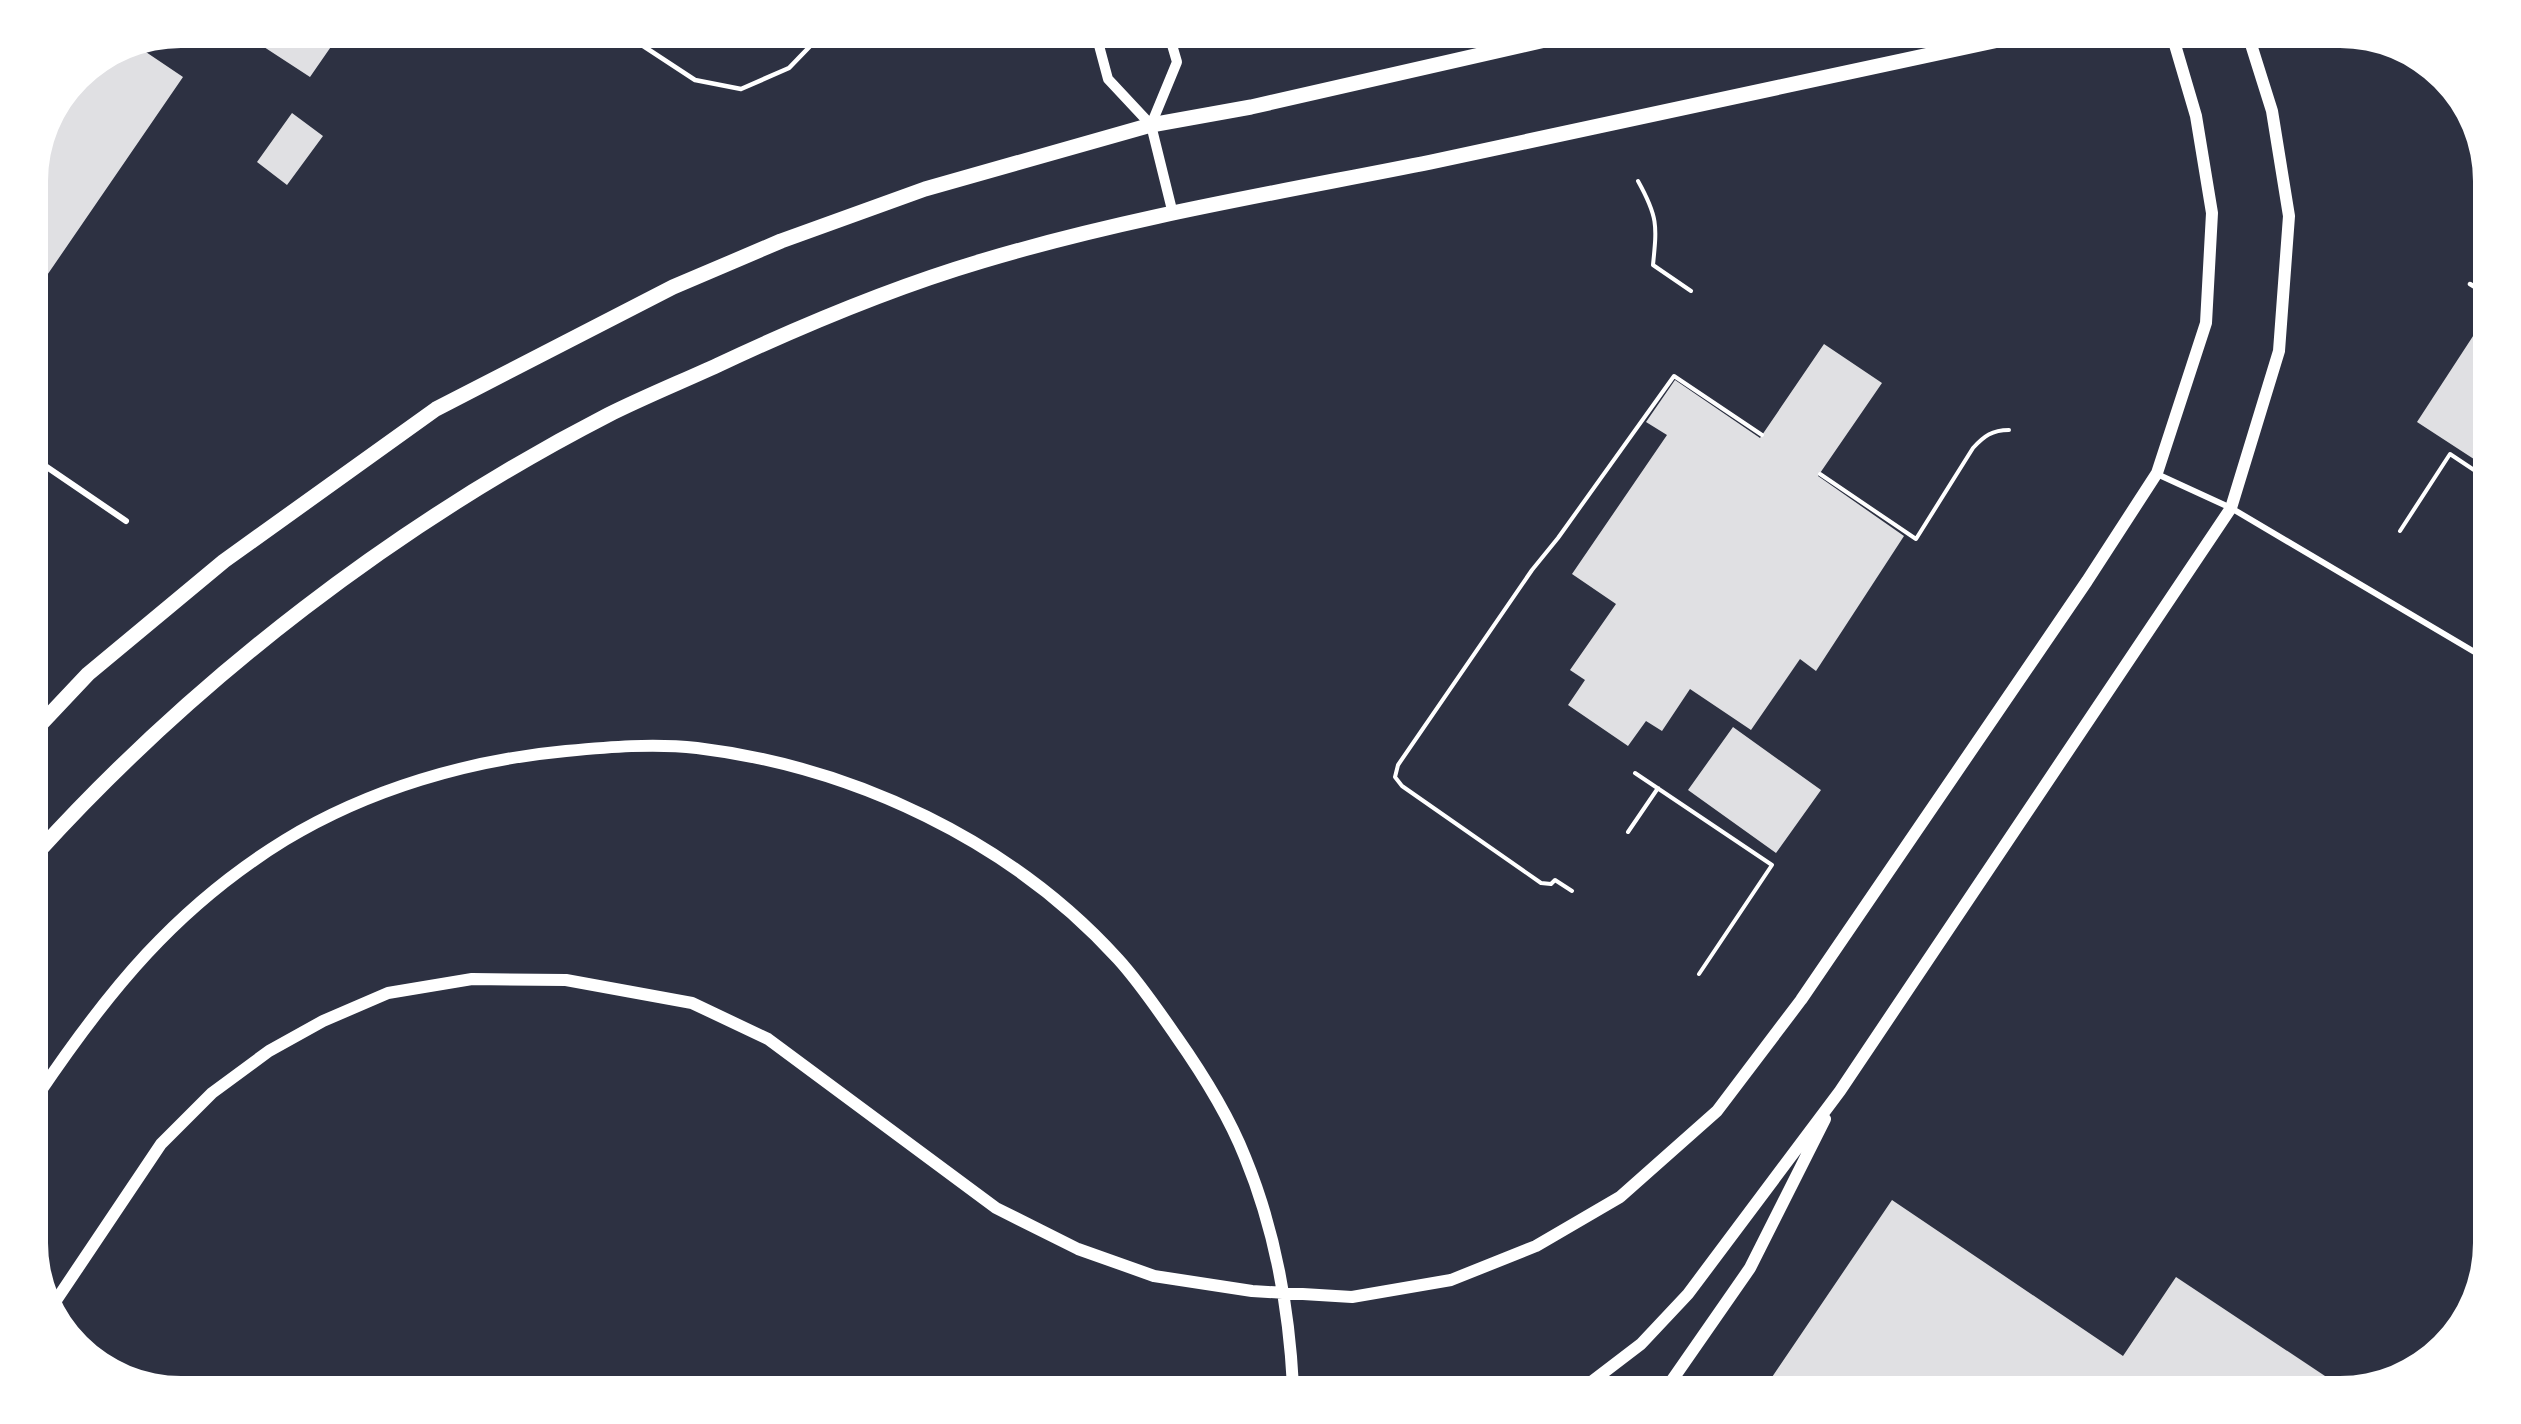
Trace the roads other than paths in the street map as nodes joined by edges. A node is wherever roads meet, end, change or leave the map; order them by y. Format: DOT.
graph roads {
  1 [pos="646,48"];
  2 [pos="808,48"];
  3 [pos="1100,48"];
  4 [pos="1173,48"];
  5 [pos="1510,48"];
  6 [pos="1962,48"];
  7 [pos="2176,48"];
  8 [pos="2252,48"];
  9 [pos="1151,125"];
  10 [pos="1173,214"];
  11 [pos="2470,284"];
  12 [pos="2473,286"];
  13 [pos="48,469"];
  14 [pos="2157,473"];
  15 [pos="2231,508"];
  16 [pos="126,521"];
  17 [pos="2473,651"];
  18 [pos="48,716"];
  19 [pos="48,841"];
  20 [pos="48,1080"];
  21 [pos="1840,1091"];
  22 [pos="59,1296"];
  23 [pos="1292,1376"];
  24 [pos="1599,1376"];
  25 [pos="1675,1376"];
  1 -- 2 [label="lane"];
  3 -- 9 [label="street"];
  4 -- 9 [label="street"];
  5 -- 9 [label="main road"];
  6 -- 10 [label="main road"];
  7 -- 14 [label="main road"];
  8 -- 15 [label="main road"];
  9 -- 10 [label="street"];
  9 -- 18 [label="main road"];
  10 -- 19 [label="main road"];
  11 -- 12 [label="lane"];
  13 -- 16 [label="street"];
  14 -- 15 [label="street"];
  14 -- 22 [label="main road"];
  15 -- 17 [label="street"];
  15 -- 21 [label="main road"];
  20 -- 23 [label="main road"];
  21 -- 24 [label="main road"];
  21 -- 25 [label="main road"];
}
